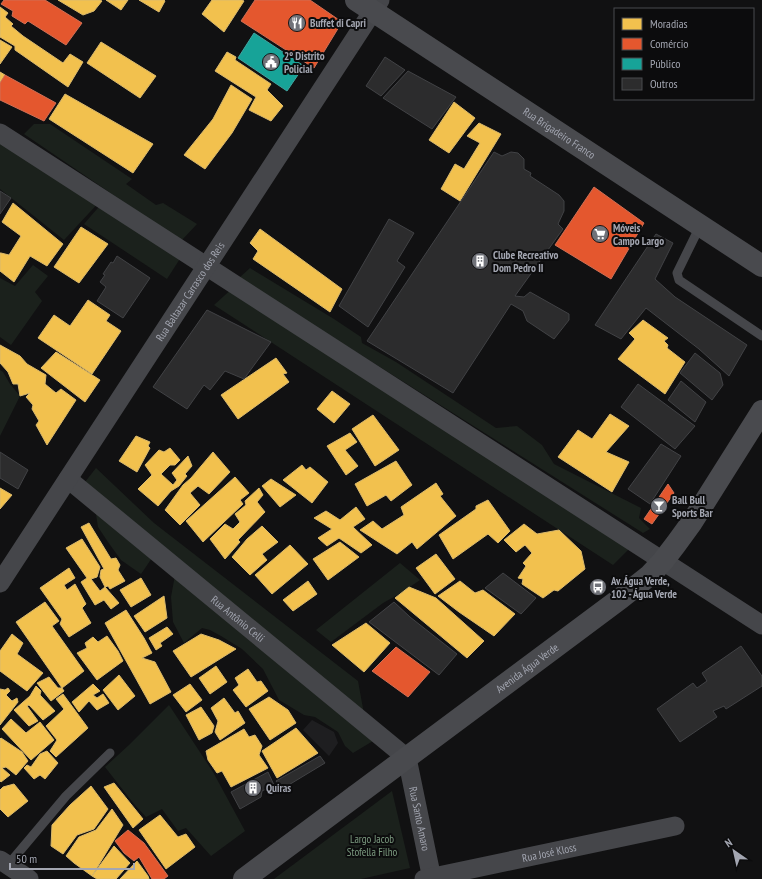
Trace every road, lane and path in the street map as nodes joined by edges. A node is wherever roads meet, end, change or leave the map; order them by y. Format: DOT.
graph roads {
  1 [pos="370,4"];
  2 [pos="0,133"];
  3 [pos="700,226"];
  4 [pos="762,266"];
  5 [pos="206,267"];
  6 [pos="762,336"];
  7 [pos="762,411"];
  8 [pos="68,479"];
  9 [pos="663,561"];
  10 [pos="0,583"];
  11 [pos="762,625"];
  12 [pos="110,753"];
  13 [pos="407,758"];
  14 [pos="675,826"];
  15 [pos="4,862"];
  16 [pos="429,878"];
  17 [pos="29,879"];
  18 [pos="244,879"];
  1 -- 3 [label="main road, Rua Brigadeiro Franco"];
  1 -- 5 [label="street, Rua Baltazar Carrasco dos Reis"];
  2 -- 5 [label="street"];
  3 -- 4 [label="main road, Rua Brigadeiro Franco"];
  3 -- 6 [label="lane"];
  5 -- 8 [label="street, Rua Baltazar Carrasco dos Reis"];
  5 -- 9 [label="street"];
  7 -- 9 [label="main road, Avenida Água Verde"];
  8 -- 10 [label="street, Rua Baltazar Carrasco dos Reis"];
  8 -- 13 [label="street, Rua Antônio Celli"];
  9 -- 11 [label="street"];
  9 -- 13 [label="main road, Avenida Água Verde"];
  12 -- 15 [label="lane"];
  13 -- 16 [label="street, Rua Santo Amaro"];
  13 -- 18 [label="main road, Avenida Água Verde"];
  14 -- 16 [label="street, Rua José Kloss"];
  15 -- 17 [label="street"];
}
